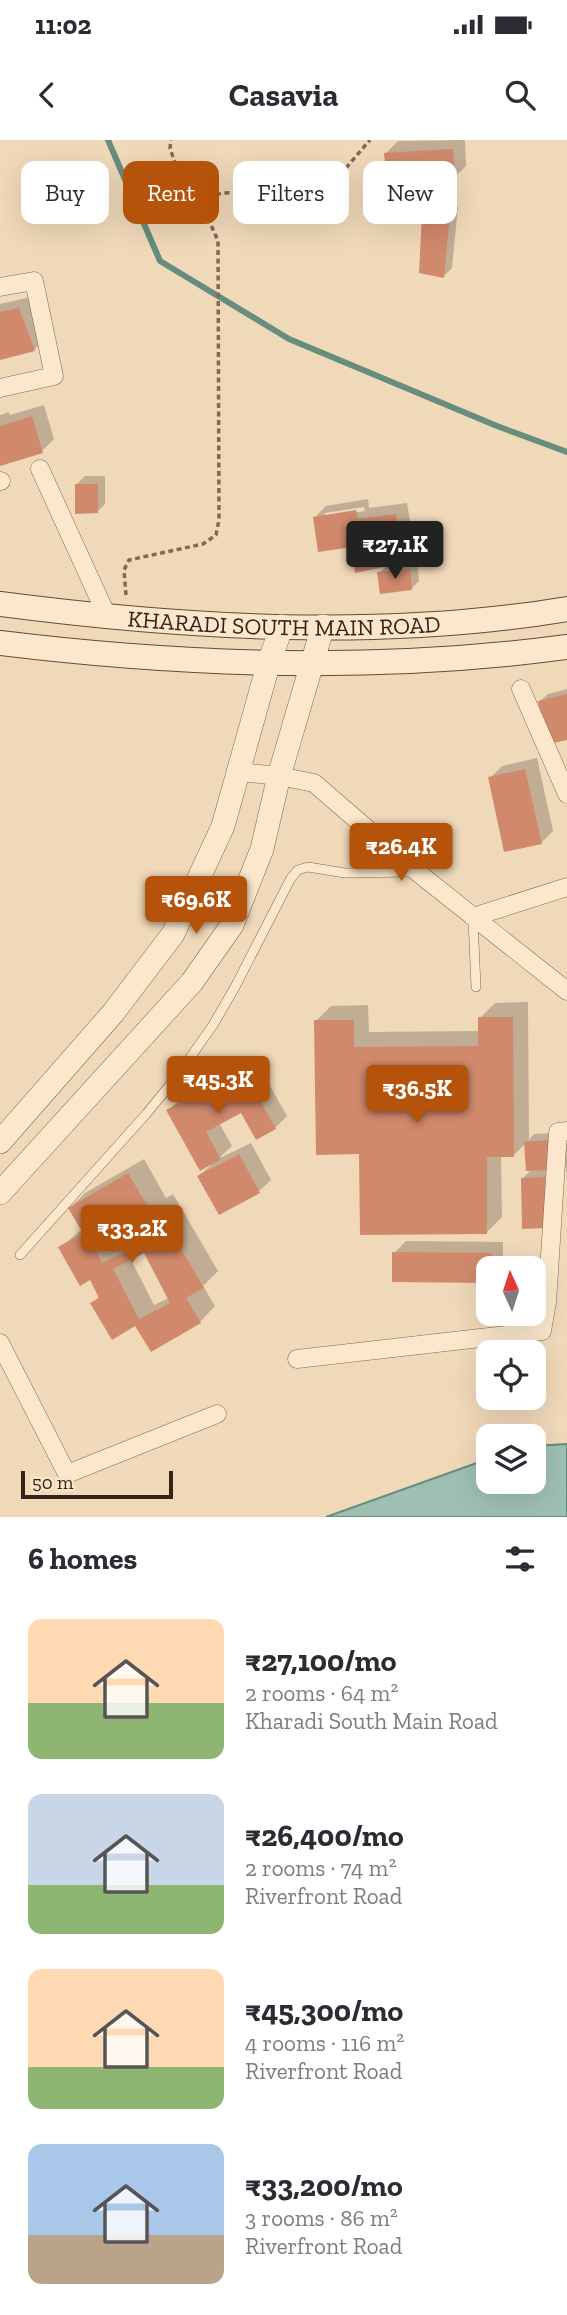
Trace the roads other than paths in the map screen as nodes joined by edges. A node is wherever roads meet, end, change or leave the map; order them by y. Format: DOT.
graph roads {
  1 [pos="0,287"];
  2 [pos="0,388"];
  3 [pos="40,469"];
  4 [pos="0,604"];
  5 [pos="567,609"];
  6 [pos="118,617"];
  7 [pos="282,626"];
  8 [pos="323,626"];
  9 [pos="0,643"];
  10 [pos="567,647"];
  11 [pos="269,662"];
  12 [pos="312,662"];
  13 [pos="522,689"];
  14 [pos="238,772"];
  15 [pos="279,776"];
  16 [pos="567,794"];
  17 [pos="417,872"];
  18 [pos="567,887"];
  19 [pos="473,917"];
  20 [pos="475,988"];
  21 [pos="567,991"];
  22 [pos="567,1131"];
  23 [pos="0,1142"];
  24 [pos="561,1188"];
  25 [pos="0,1193"];
  26 [pos="559,1250"];
  27 [pos="19,1255"];
  28 [pos="0,1343"];
  29 [pos="297,1359"];
  30 [pos="217,1414"];
  1 -- 2 [label="street"];
  3 -- 6 [label="street"];
  4 -- 6 [label="main road, KHARADI SOUTH MAIN ROAD"];
  5 -- 8 [label="main road, KHARADI SOUTH MAIN ROAD"];
  6 -- 7 [label="main road, KHARADI SOUTH MAIN ROAD"];
  7 -- 8 [label="main road, KHARADI SOUTH MAIN ROAD"];
  7 -- 11 [label="street"];
  8 -- 12 [label="street"];
  9 -- 11 [label="main road, KHARADI SOUTH MAIN ROAD"];
  10 -- 12 [label="main road, KHARADI SOUTH MAIN ROAD"];
  11 -- 12 [label="main road, KHARADI SOUTH MAIN ROAD"];
  11 -- 14 [label="street"];
  12 -- 15 [label="street"];
  13 -- 16 [label="street"];
  14 -- 15 [label="street"];
  14 -- 23 [label="street"];
  15 -- 17 [label="street"];
  15 -- 25 [label="street"];
  17 -- 19 [label="street"];
  17 -- 27 [label="lane"];
  18 -- 19 [label="street"];
  19 -- 20 [label="lane"];
  19 -- 21 [label="street"];
  22 -- 24 [label="street"];
  24 -- 26 [label="street"];
  26 -- 29 [label="street"];
  28 -- 30 [label="street"];
}
